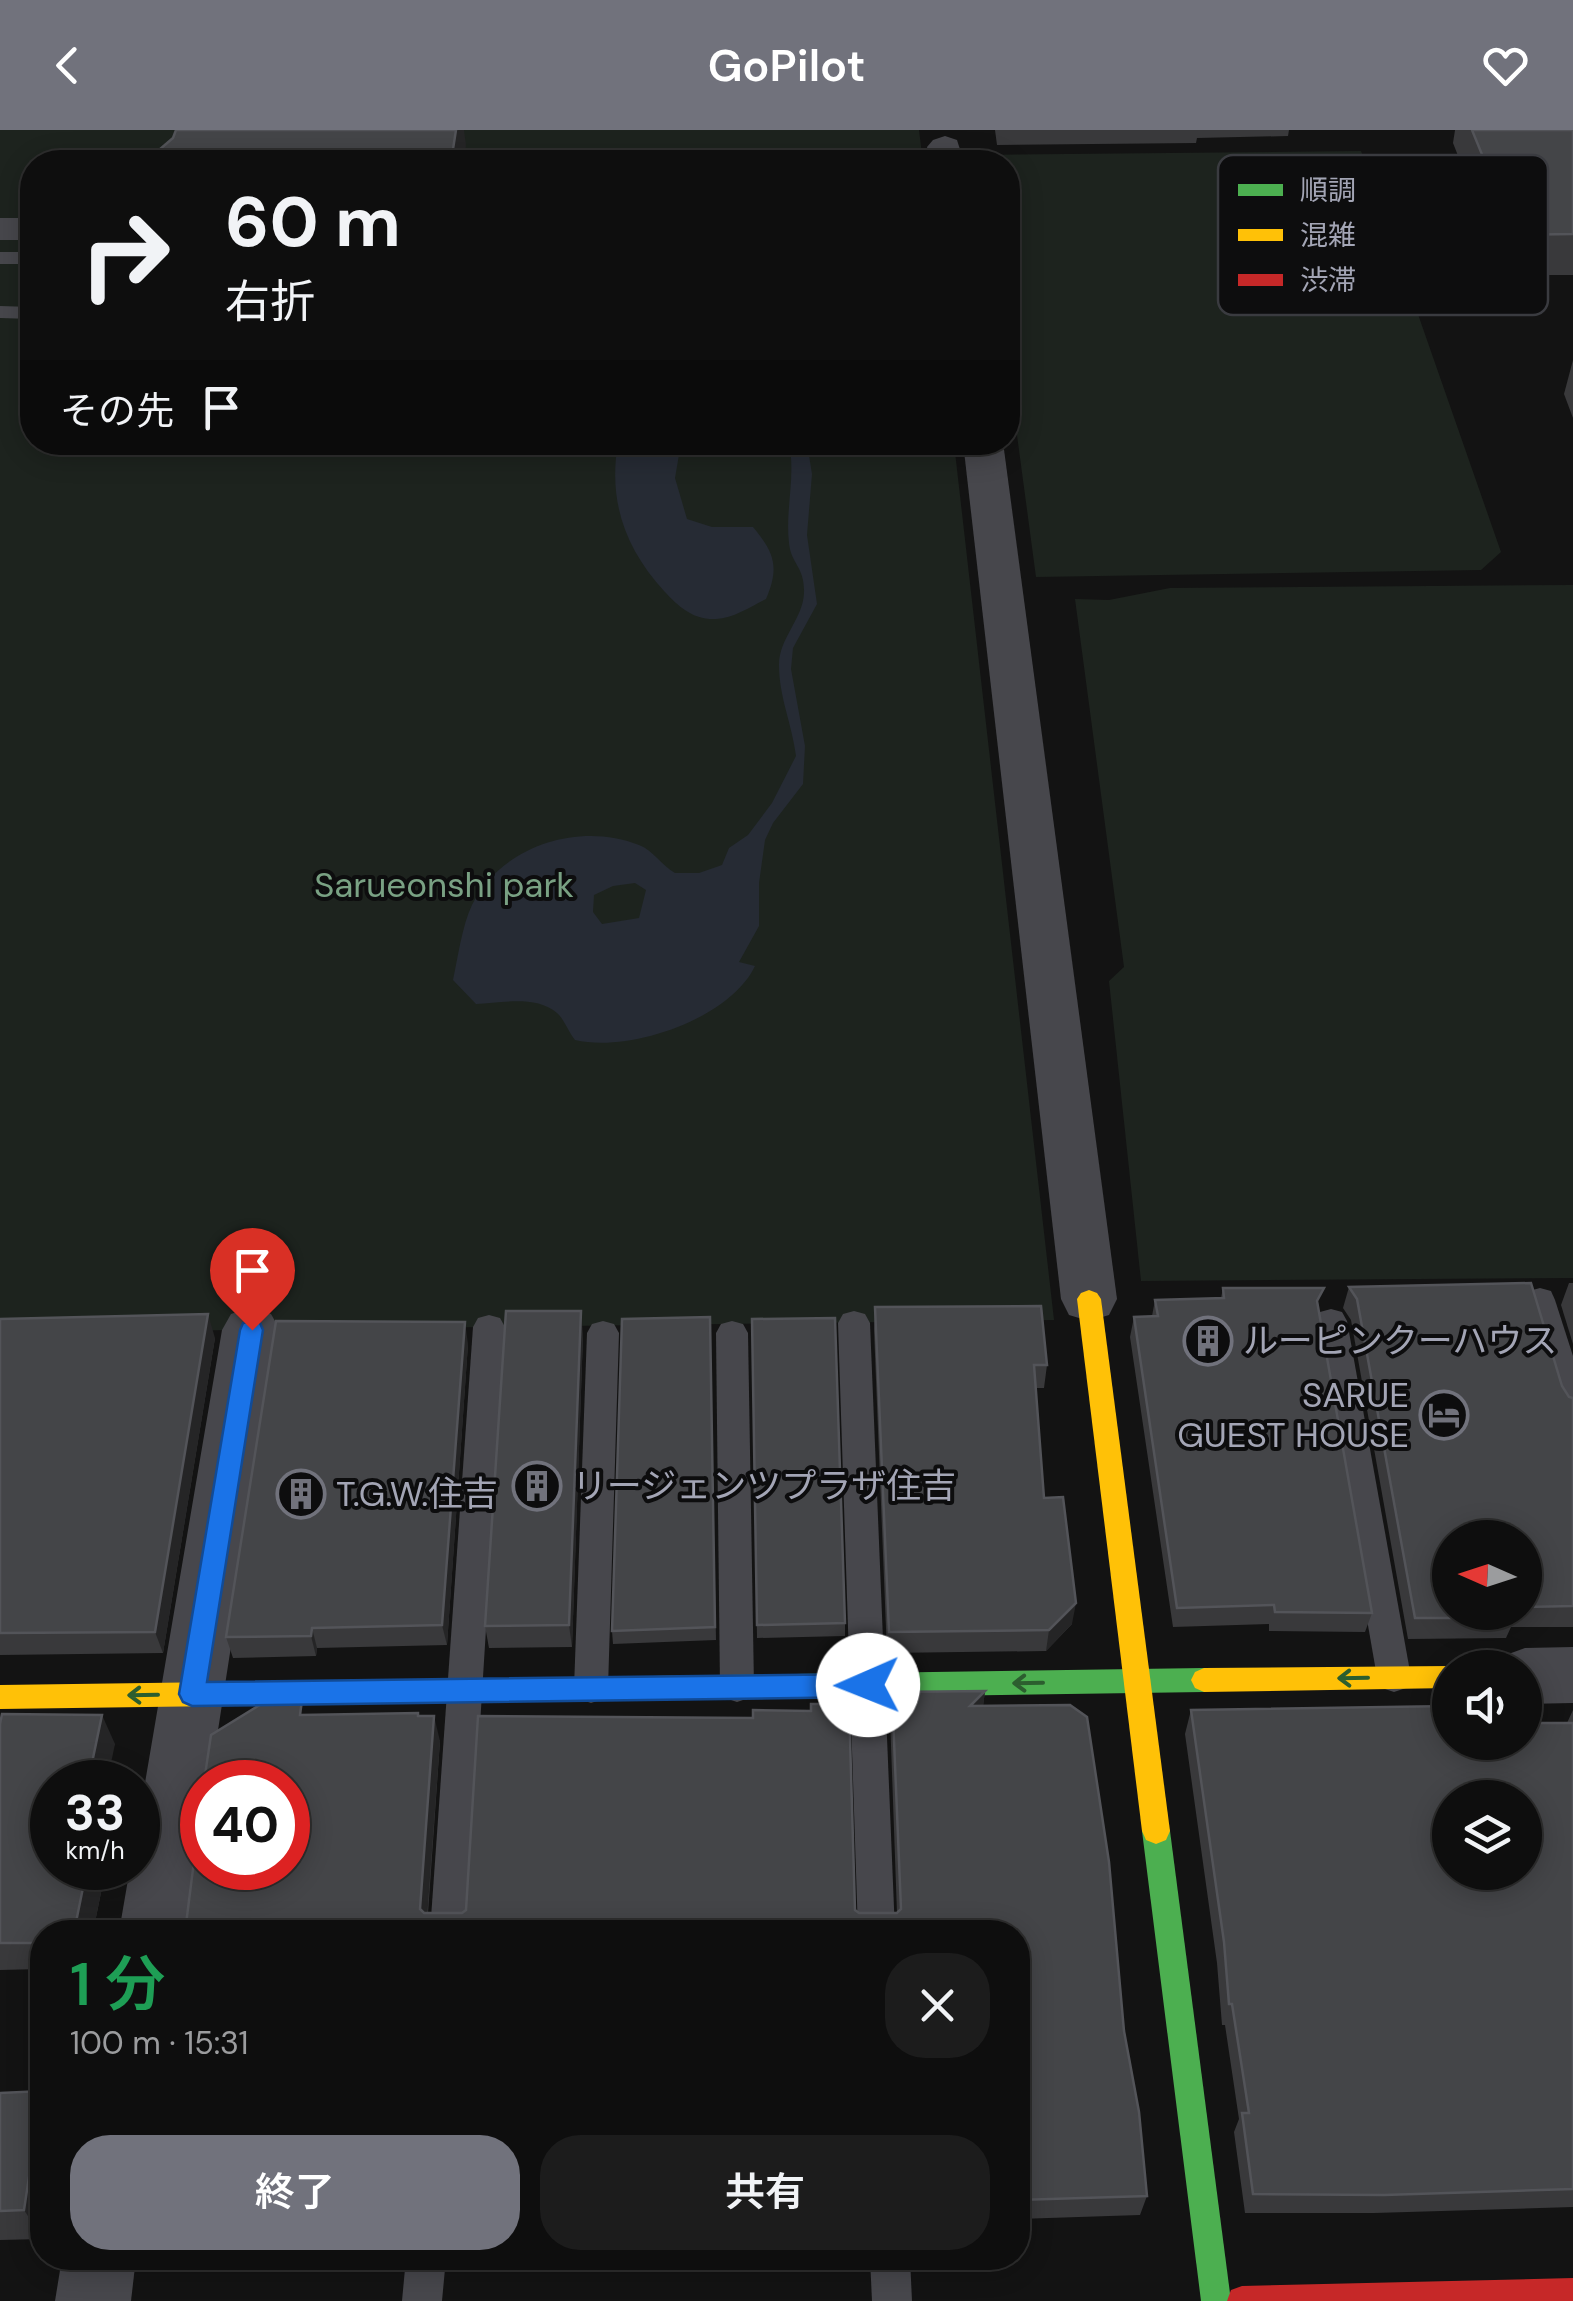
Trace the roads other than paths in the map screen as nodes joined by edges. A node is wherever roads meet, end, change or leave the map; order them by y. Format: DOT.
graph roads {
  1 [pos="984,455"];
  2 [pos="1090,1299"];
  3 [pos="1540,1300"];
  4 [pos="1330,1321"];
  5 [pos="854,1323"];
  6 [pos="489,1327"];
  7 [pos="252,1330"];
  8 [pos="732,1332"];
  9 [pos="603,1333"];
  10 [pos="1573,1406"];
  11 [pos="1573,1675"];
  12 [pos="1432,1676"];
  13 [pos="1542,1676"];
  14 [pos="1394,1677"];
  15 [pos="1138,1681"];
  16 [pos="868,1685"];
  17 [pos="737,1687"];
  18 [pos="591,1688"];
  19 [pos="465,1689"];
  20 [pos="192,1694"];
  21 [pos="0,1696"];
  22 [pos="154,1920"];
  23 [pos="449,1920"];
  24 [pos="877,1920"];
  25 [pos="97,2270"];
  26 [pos="425,2270"];
  27 [pos="891,2270"];
  28 [pos="1573,2294"];
  29 [pos="93,2301"];
  30 [pos="422,2301"];
  31 [pos="892,2301"];
  32 [pos="1216,2301"];
  33 [pos="1242,2301"];
  1 -- 2 [label="street"];
  2 -- 15 [label="street"];
  3 -- 10 [label="lane"];
  4 -- 14 [label="lane"];
  5 -- 16 [label="lane"];
  6 -- 19 [label="lane"];
  7 -- 20 [label="street"];
  8 -- 17 [label="lane"];
  9 -- 18 [label="lane"];
  11 -- 13 [label="street"];
  12 -- 14 [label="street"];
  14 -- 15 [label="street, one-way"];
  15 -- 16 [label="street, one-way"];
  15 -- 32 [label="street"];
  16 -- 17 [label="street"];
  16 -- 24 [label="lane"];
  17 -- 18 [label="street"];
  18 -- 19 [label="street"];
  19 -- 20 [label="street"];
  19 -- 23 [label="lane"];
  20 -- 21 [label="street, one-way"];
  20 -- 22 [label="street"];
  25 -- 29 [label="street"];
  26 -- 30 [label="lane"];
  27 -- 31 [label="lane"];
  28 -- 33 [label="street"];
}
